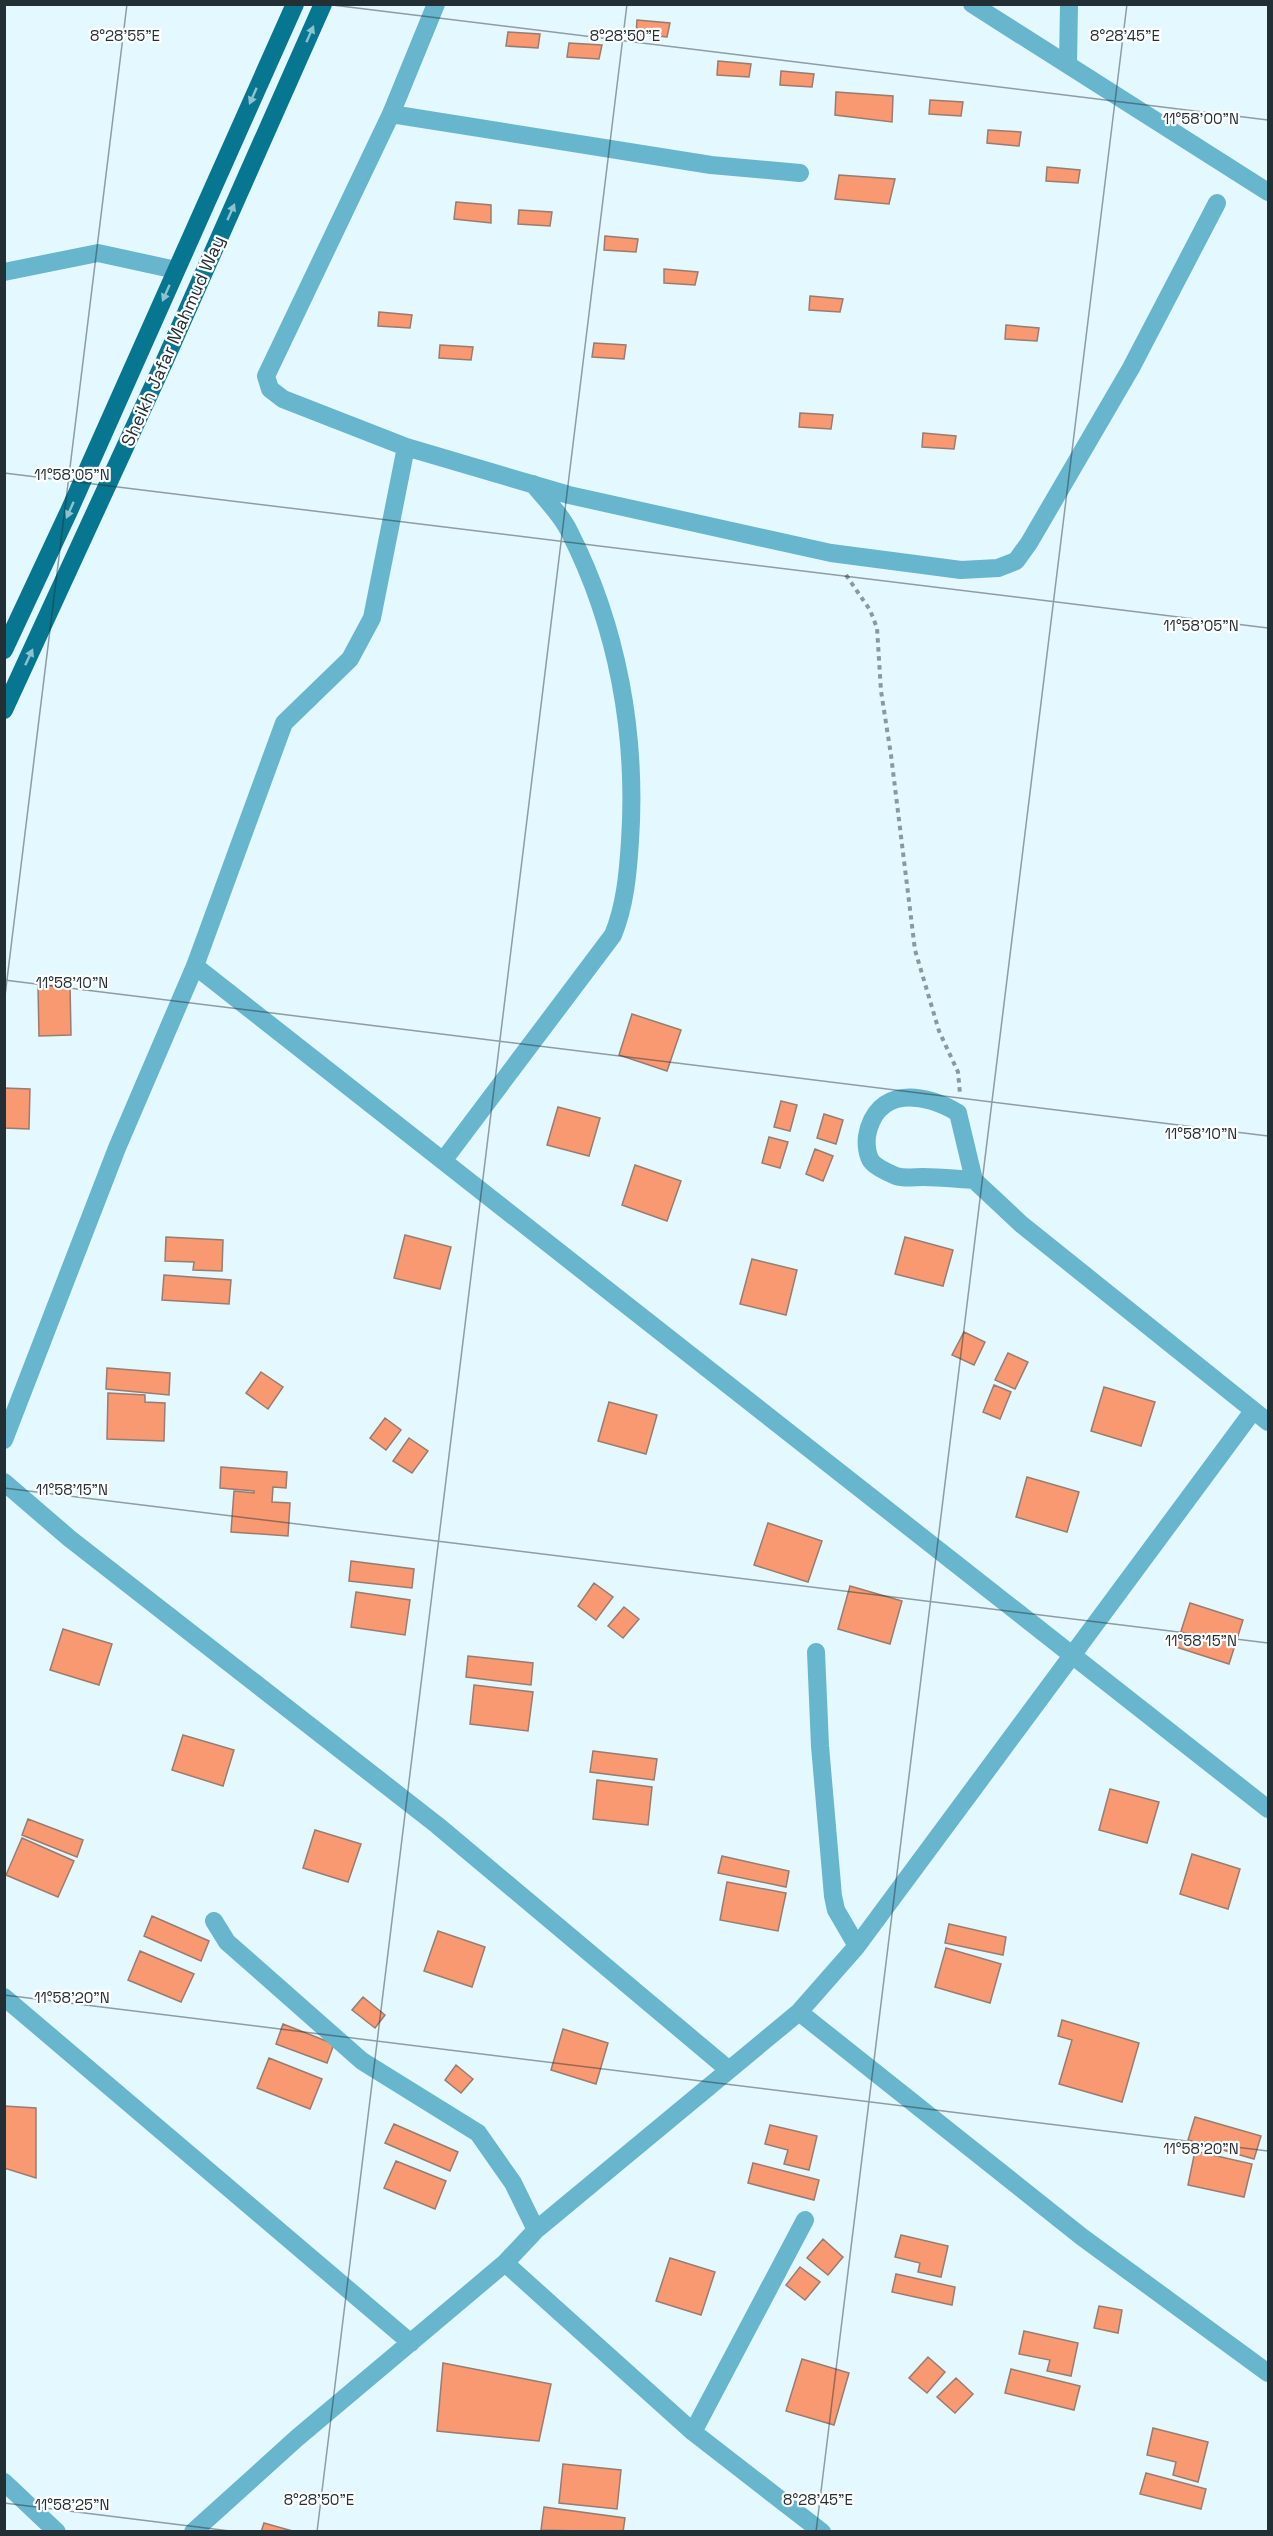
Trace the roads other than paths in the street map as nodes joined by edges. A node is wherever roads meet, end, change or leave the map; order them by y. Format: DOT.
graph roads {
  1 [pos="295,4"];
  2 [pos="323,4"];
  3 [pos="436,4"];
  4 [pos="972,4"];
  5 [pos="1069,4"];
  6 [pos="1068,65"];
  7 [pos="391,114"];
  8 [pos="800,173"];
  9 [pos="1269,192"];
  10 [pos="1217,203"];
  11 [pos="176,270"];
  12 [pos="4,272"];
  13 [pos="406,447"];
  14 [pos="533,484"];
  15 [pos="4,650"];
  16 [pos="4,710"];
  17 [pos="195,966"];
  18 [pos="443,1161"];
  19 [pos="974,1180"];
  20 [pos="1254,1411"];
  21 [pos="1269,1422"];
  22 [pos="4,1440"];
  23 [pos="4,1482"];
  24 [pos="816,1652"];
  25 [pos="1072,1653"];
  26 [pos="1269,1809"];
  27 [pos="214,1921"];
  28 [pos="857,1946"];
  29 [pos="4,1997"];
  30 [pos="800,2012"];
  31 [pos="729,2070"];
  32 [pos="805,2220"];
  33 [pos="536,2230"];
  34 [pos="505,2263"];
  35 [pos="411,2343"];
  36 [pos="1269,2373"];
  37 [pos="693,2432"];
  38 [pos="4,2482"];
  39 [pos="57,2532"];
  40 [pos="193,2532"];
  41 [pos="822,2532"];
  1 -- 11 [label="main road, Sheikh Jafar Mahmud Way, one-way"];
  16 -- 2 [label="main road, Sheikh Jafar Mahmud Way, one-way"];
  3 -- 7 [label="street"];
  4 -- 6 [label="street"];
  5 -- 6 [label="street"];
  6 -- 9 [label="street"];
  7 -- 8 [label="street"];
  7 -- 13 [label="street"];
  10 -- 14 [label="street"];
  11 -- 12 [label="street"];
  11 -- 15 [label="main road, Sheikh Jafar Mahmud Way, one-way"];
  13 -- 14 [label="street"];
  13 -- 17 [label="street"];
  14 -- 18 [label="street"];
  17 -- 18 [label="street"];
  17 -- 22 [label="street"];
  18 -- 25 [label="street"];
  19 -- 19 [label="street"];
  19 -- 20 [label="street"];
  20 -- 21 [label="street"];
  20 -- 25 [label="street"];
  23 -- 31 [label="street"];
  24 -- 28 [label="street"];
  25 -- 26 [label="street"];
  25 -- 28 [label="street"];
  27 -- 33 [label="street"];
  28 -- 30 [label="street"];
  29 -- 35 [label="street"];
  30 -- 31 [label="street"];
  30 -- 36 [label="street"];
  31 -- 33 [label="street"];
  32 -- 37 [label="street"];
  33 -- 34 [label="street"];
  34 -- 35 [label="street"];
  34 -- 37 [label="street"];
  35 -- 40 [label="street"];
  37 -- 41 [label="street"];
  38 -- 39 [label="street"];
}
